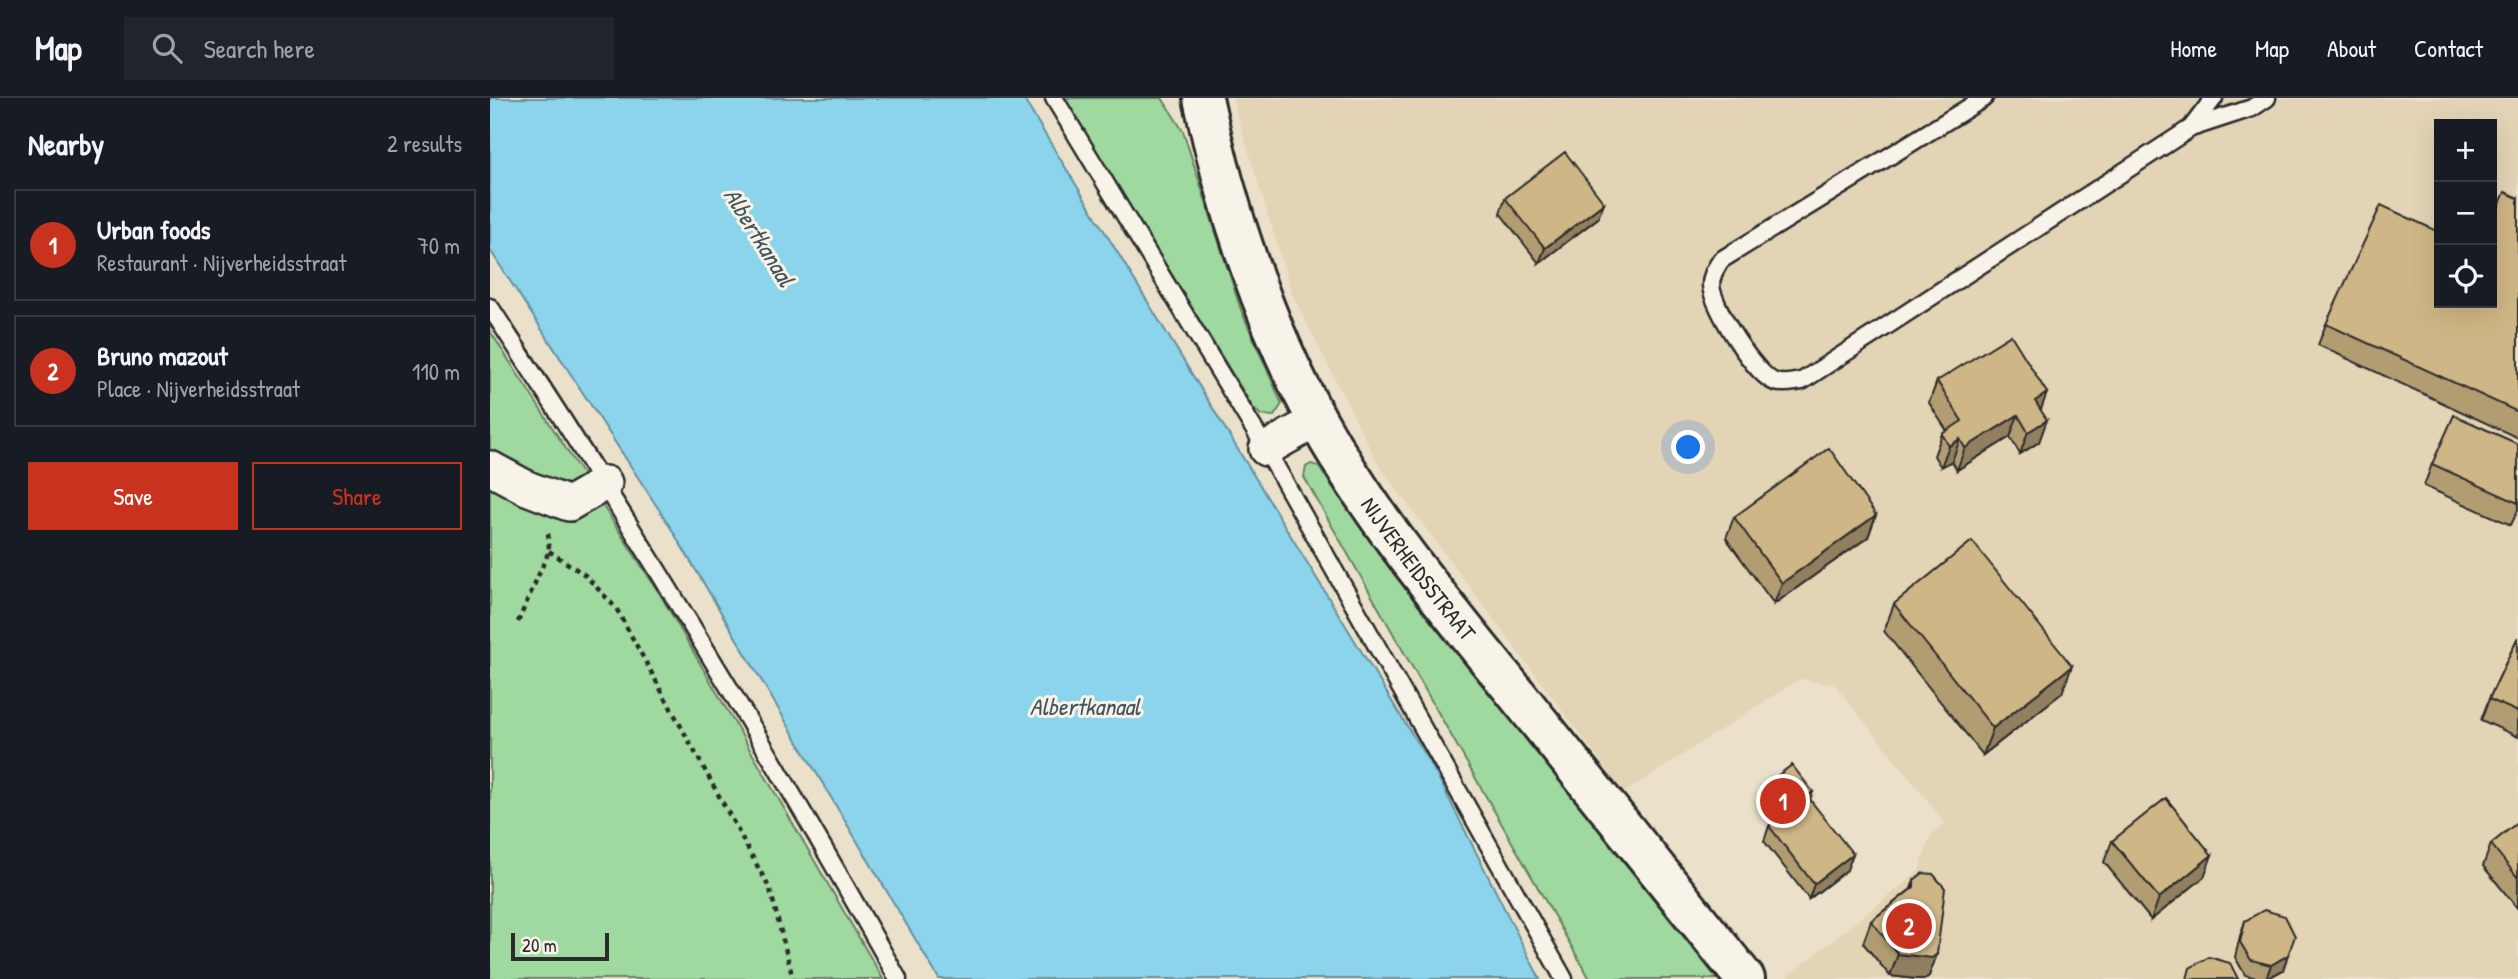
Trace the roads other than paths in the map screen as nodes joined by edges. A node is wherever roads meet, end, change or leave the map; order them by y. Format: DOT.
graph roads {
  1 [pos="1054,98"];
  2 [pos="1203,98"];
  3 [pos="1984,98"];
  4 [pos="2214,98"];
  5 [pos="2267,98"];
  6 [pos="2191,128"];
  7 [pos="490,307"];
  8 [pos="1317,420"];
  9 [pos="1265,449"];
  10 [pos="490,468"];
  11 [pos="605,484"];
  12 [pos="898,979"];
  13 [pos="1564,979"];
  14 [pos="1745,979"];
  1 -- 9 [label="lane"];
  2 -- 8 [label="street, NIJVERHEIDSSTRAAT"];
  3 -- 6 [label="lane"];
  4 -- 6 [label="lane"];
  5 -- 6 [label="lane"];
  7 -- 11 [label="lane"];
  8 -- 9 [label="street"];
  8 -- 14 [label="street, NIJVERHEIDSSTRAAT"];
  9 -- 13 [label="lane"];
  10 -- 11 [label="street"];
  11 -- 12 [label="lane"];
}
